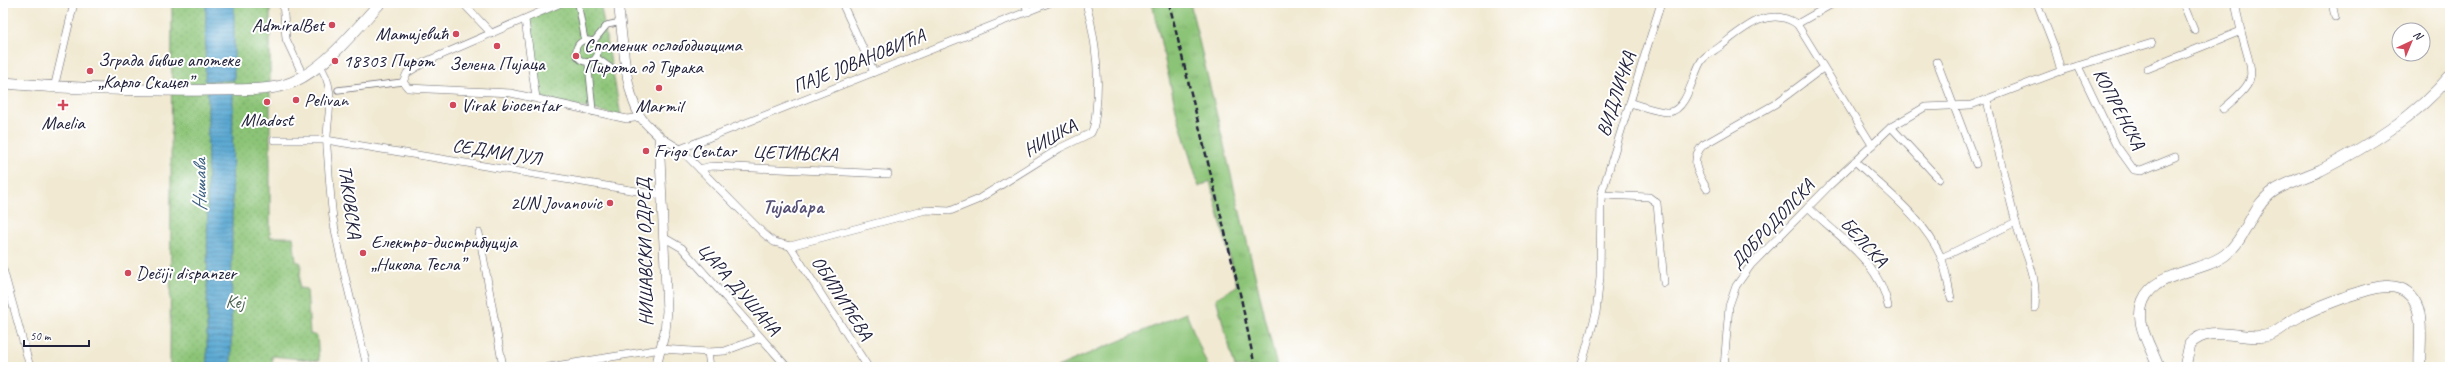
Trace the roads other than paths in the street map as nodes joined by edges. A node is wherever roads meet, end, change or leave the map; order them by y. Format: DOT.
graph roads {
  1 [pos="74,3"];
  2 [pos="283,3"];
  3 [pos="380,3"];
  4 [pos="463,3"];
  5 [pos="560,3"];
  6 [pos="578,3"];
  7 [pos="618,3"];
  8 [pos="842,3"];
  9 [pos="1025,3"];
  10 [pos="1049,3"];
  11 [pos="1086,3"];
  12 [pos="1661,3"];
  13 [pos="1834,3"];
  14 [pos="2037,3"];
  15 [pos="2182,3"];
  16 [pos="2235,3"];
  17 [pos="2332,3"];
  18 [pos="1028,12"];
  19 [pos="2335,17"];
  20 [pos="525,20"];
  21 [pos="621,22"];
  22 [pos="1797,24"];
  23 [pos="2194,30"];
  24 [pos="2241,31"];
  25 [pos="492,34"];
  26 [pos="585,40"];
  27 [pos="593,42"];
  28 [pos="2152,43"];
  29 [pos="596,57"];
  30 [pos="588,62"];
  31 [pos="1937,62"];
  32 [pos="319,66"];
  33 [pos="2078,66"];
  34 [pos="627,68"];
  35 [pos="1823,68"];
  36 [pos="300,69"];
  37 [pos="2148,69"];
  38 [pos="2061,71"];
  39 [pos="874,72"];
  40 [pos="2450,76"];
  41 [pos="403,82"];
  42 [pos="3,83"];
  43 [pos="54,88"];
  44 [pos="338,90"];
  45 [pos="536,98"];
  46 [pos="1987,100"];
  47 [pos="1630,103"];
  48 [pos="1952,106"];
  49 [pos="2223,109"];
  50 [pos="593,112"];
  51 [pos="640,117"];
  52 [pos="1891,127"];
  53 [pos="660,136"];
  54 [pos="274,140"];
  55 [pos="326,140"];
  56 [pos="1872,145"];
  57 [pos="680,149"];
  58 [pos="2175,157"];
  59 [pos="1855,161"];
  60 [pos="1976,164"];
  61 [pos="700,169"];
  62 [pos="888,174"];
  63 [pos="1939,179"];
  64 [pos="1707,189"];
  65 [pos="661,195"];
  66 [pos="1601,195"];
  67 [pos="1808,207"];
  68 [pos="950,211"];
  69 [pos="2016,222"];
  70 [pos="479,233"];
  71 [pos="663,237"];
  72 [pos="790,246"];
  73 [pos="1941,258"];
  74 [pos="3,269"];
  75 [pos="1664,283"];
  76 [pos="1952,298"];
  77 [pos="1888,306"];
  78 [pos="2035,308"];
  79 [pos="760,338"];
  80 [pos="661,349"];
  81 [pos="708,352"];
  82 [pos="30,367"];
  83 [pos="367,367"];
  84 [pos="503,367"];
  85 [pos="549,367"];
  86 [pos="656,367"];
  87 [pos="710,367"];
  88 [pos="787,367"];
  89 [pos="868,367"];
  90 [pos="1581,367"];
  91 [pos="1724,367"];
  92 [pos="2158,367"];
  93 [pos="2185,367"];
  94 [pos="2420,367"];
  1 -- 43 [label="street"];
  2 -- 36 [label="street"];
  3 -- 32 [label="main road"];
  4 -- 25 [label="street"];
  5 -- 20 [label="street"];
  6 -- 26 [label="street"];
  7 -- 21 [label="street"];
  8 -- 39 [label="street"];
  9 -- 18 [label="street"];
  10 -- 18 [label="street, ПАЈЕ ЈОВАНОВИЋА"];
  11 -- 68 [label="street, НИШКА"];
  12 -- 47 [label="street, ВИДЛИЧКА"];
  13 -- 22 [label="street"];
  14 -- 38 [label="street"];
  15 -- 23 [label="street"];
  16 -- 24 [label="street"];
  17 -- 19 [label="street"];
  18 -- 39 [label="street, ПАЈЕ ЈОВАНОВИЋА"];
  20 -- 25 [label="street"];
  20 -- 45 [label="street"];
  21 -- 27 [label="street"];
  21 -- 34 [label="street"];
  22 -- 35 [label="street"];
  22 -- 47 [label="street"];
  24 -- 37 [label="street"];
  24 -- 49 [label="street"];
  25 -- 41 [label="street"];
  26 -- 27 [label="street"];
  26 -- 30 [label="street"];
  27 -- 29 [label="street"];
  28 -- 33 [label="street, КОПРЕНСКА"];
  29 -- 30 [label="street"];
  29 -- 34 [label="street"];
  30 -- 50 [label="street"];
  31 -- 48 [label="street"];
  32 -- 43 [label="main road"];
  32 -- 55 [label="street, ТАКОВСКА"];
  33 -- 38 [label="street, КОПРЕНСКА"];
  33 -- 58 [label="street, КОПРЕНСКА"];
  34 -- 51 [label="street"];
  35 -- 56 [label="street"];
  35 -- 64 [label="street"];
  38 -- 46 [label="street, ДОБРОДОЛСКА"];
  39 -- 57 [label="street, ПАЈЕ ЈОВАНОВИЋА"];
  40 -- 92 [label="main road"];
  41 -- 44 [label="street"];
  41 -- 45 [label="street"];
  42 -- 43 [label="main road"];
  45 -- 50 [label="street"];
  46 -- 48 [label="street, ДОБРОДОЛСКА"];
  46 -- 69 [label="street"];
  47 -- 66 [label="street, ВИДЛИЧКА"];
  48 -- 52 [label="street, ДОБРОДОЛСКА"];
  48 -- 60 [label="street"];
  50 -- 51 [label="street"];
  51 -- 53 [label="street"];
  52 -- 56 [label="street, ДОБРОДОЛСКА"];
  52 -- 63 [label="street"];
  53 -- 57 [label="street, ОБИЛИЋЕВА"];
  53 -- 65 [label="street, НИШАВСКИ ОДРЕД"];
  54 -- 55 [label="street, СЕДМИ ЈУЛ"];
  55 -- 65 [label="street, СЕДМИ ЈУЛ"];
  55 -- 83 [label="street, ТАКОВСКА"];
  56 -- 59 [label="street, ДОБРОДОЛСКА"];
  57 -- 61 [label="street, ОБИЛИЋЕВА"];
  59 -- 67 [label="street, ДОБРОДОЛСКА"];
  59 -- 73 [label="street"];
  61 -- 62 [label="street, ЦЕТИЊСКА"];
  61 -- 72 [label="street, ОБИЛИЋЕВА"];
  65 -- 71 [label="street, НИШАВСКИ ОДРЕД"];
  66 -- 75 [label="street"];
  66 -- 90 [label="street, ВИДЛИЧКА"];
  67 -- 77 [label="street, БЕЛСКА"];
  67 -- 91 [label="street, ДОБРОДОЛСКА"];
  68 -- 72 [label="street, ОБИЛИЋЕВА"];
  69 -- 73 [label="street"];
  69 -- 78 [label="street"];
  70 -- 84 [label="street"];
  71 -- 79 [label="street, ЦАРА ДУШАНА"];
  71 -- 80 [label="street, НИШАВСКИ ОДРЕД"];
  72 -- 89 [label="street, ОБИЛИЋЕВА"];
  73 -- 76 [label="street"];
  74 -- 82 [label="street"];
  79 -- 81 [label="street"];
  79 -- 88 [label="street, ЦАРА ДУШАНА"];
  80 -- 81 [label="street"];
  80 -- 85 [label="street"];
  80 -- 86 [label="street, НИШАВСКИ ОДРЕД"];
  81 -- 87 [label="street"];
  93 -- 94 [label="main road"];
}
